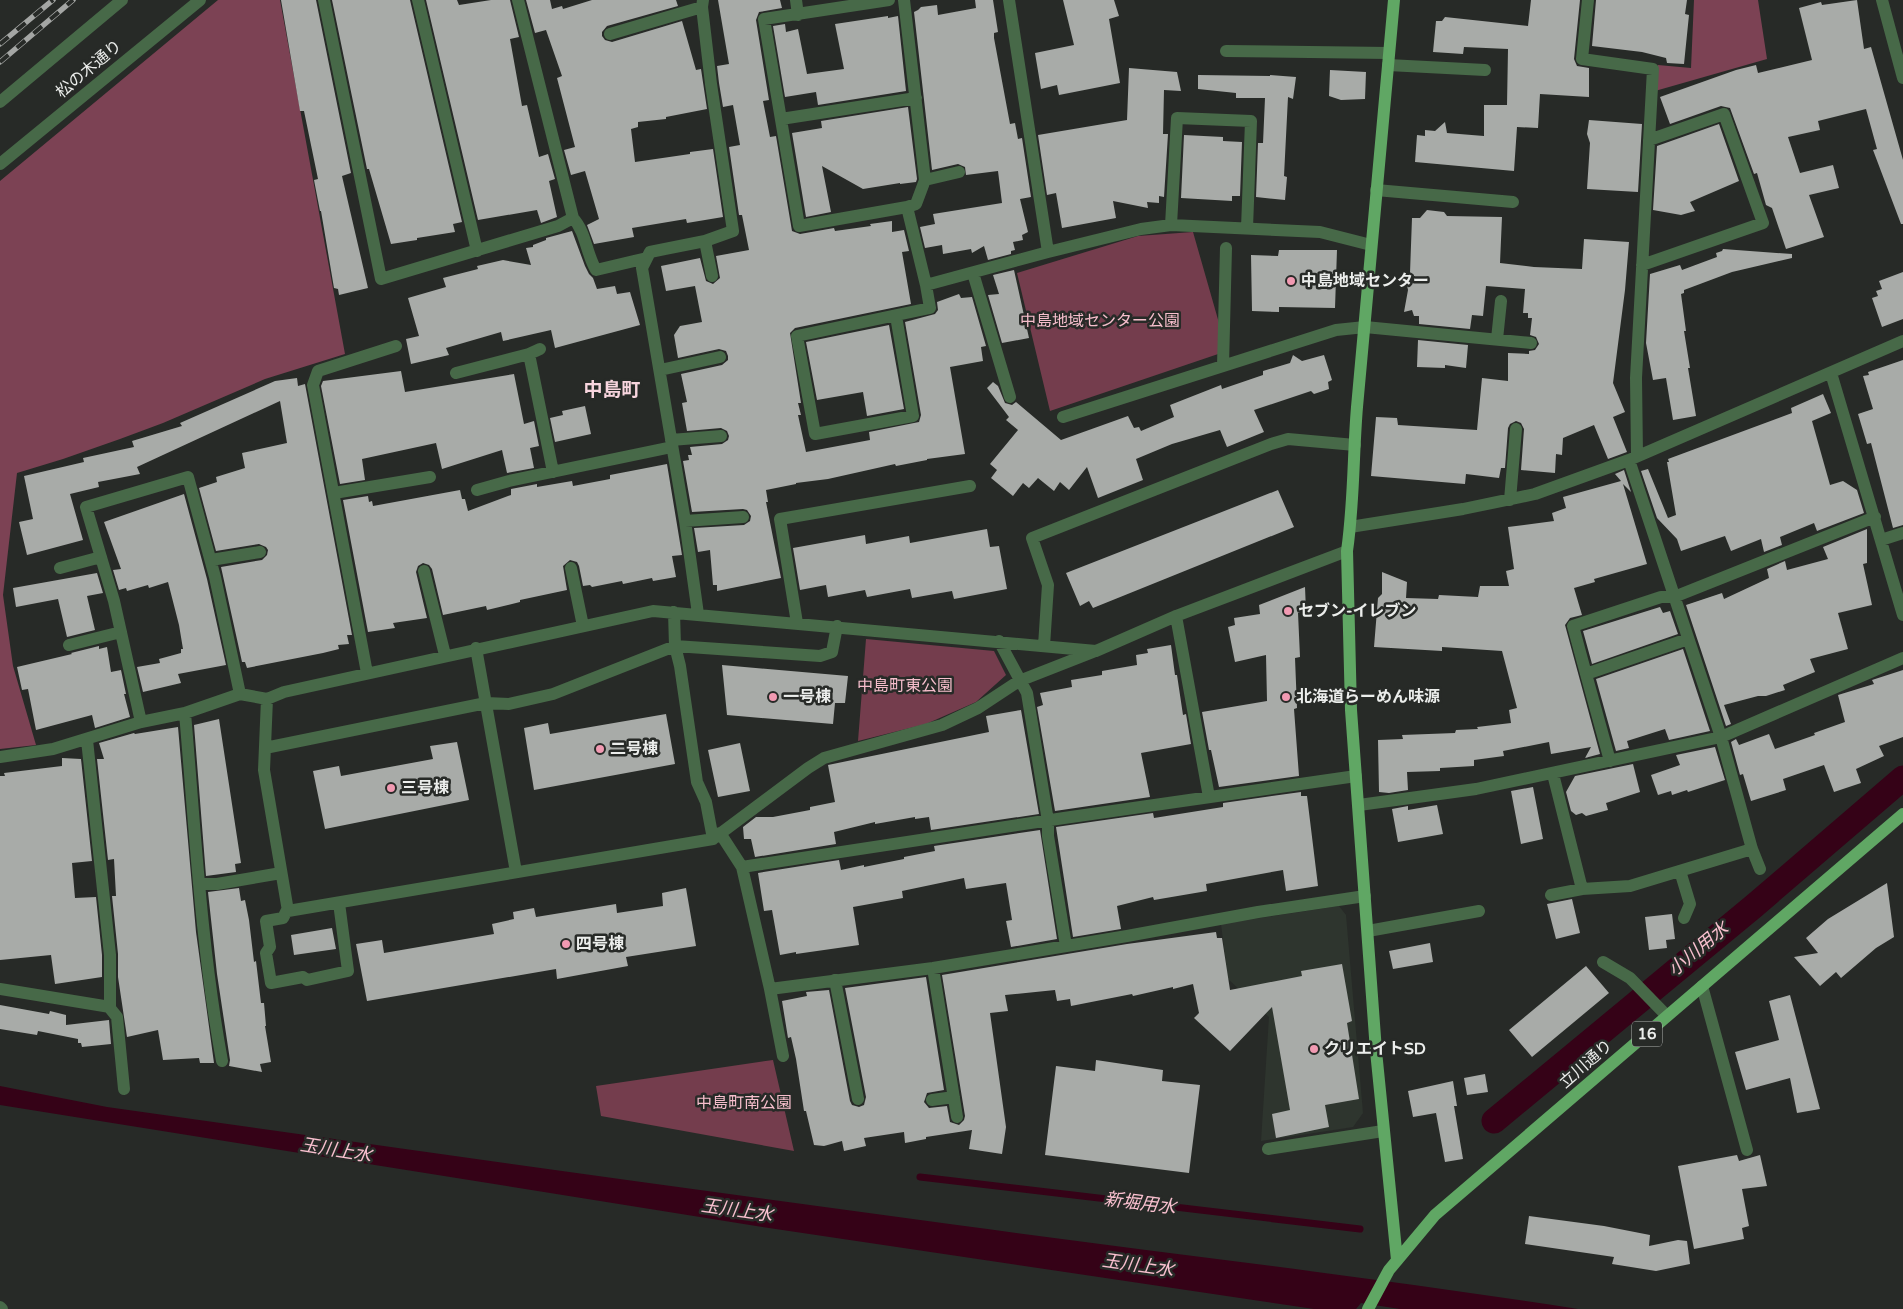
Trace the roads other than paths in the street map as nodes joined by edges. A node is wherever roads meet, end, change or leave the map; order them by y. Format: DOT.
graph roads {
  1 [pos="122,0"];
  2 [pos="200,0"];
  3 [pos="324,0"];
  4 [pos="418,0"];
  5 [pos="518,0"];
  6 [pos="796,0"];
  7 [pos="889,0"];
  8 [pos="904,0"];
  9 [pos="1009,0"];
  10 [pos="1394,0"];
  11 [pos="1588,0"];
  12 [pos="1882,0"];
  13 [pos="702,3"];
  14 [pos="798,15"];
  15 [pos="610,34"];
  16 [pos="1226,51"];
  17 [pos="1389,59"];
  18 [pos="1485,70"];
  19 [pos="1903,78"];
  20 [pos="916,98"];
  21 [pos="0,102"];
  22 [pos="781,119"];
  23 [pos="1649,140"];
  24 [pos="0,164"];
  25 [pos="959,172"];
  26 [pos="925,180"];
  27 [pos="1376,190"];
  28 [pos="1512,202"];
  29 [pos="907,207"];
  30 [pos="573,218"];
  31 [pos="1171,225"];
  32 [pos="1247,228"];
  33 [pos="705,241"];
  34 [pos="1371,245"];
  35 [pos="1226,248"];
  36 [pos="477,251"];
  37 [pos="1048,252"];
  38 [pos="647,258"];
  39 [pos="1642,265"];
  40 [pos="973,273"];
  41 [pos="712,276"];
  42 [pos="926,285"];
  43 [pos="1501,301"];
  44 [pos="896,316"];
  45 [pos="1365,327"];
  46 [pos="1497,339"];
  47 [pos="1903,341"];
  48 [pos="1531,343"];
  49 [pos="396,346"];
  50 [pos="720,357"];
  51 [pos="1223,366"];
  52 [pos="660,370"];
  53 [pos="456,373"];
  54 [pos="1831,373"];
  55 [pos="1010,397"];
  56 [pos="1063,418"];
  57 [pos="1516,429"];
  58 [pos="721,436"];
  59 [pos="671,443"];
  60 [pos="1355,445"];
  61 [pos="1633,458"];
  62 [pos="553,472"];
  63 [pos="430,477"];
  64 [pos="970,486"];
  65 [pos="478,490"];
  66 [pos="334,493"];
  67 [pos="1510,500"];
  68 [pos="743,517"];
  69 [pos="1874,517"];
  70 [pos="685,522"];
  71 [pos="1350,526"];
  72 [pos="1903,533"];
  73 [pos="1881,540"];
  74 [pos="1347,551"];
  75 [pos="260,552"];
  76 [pos="101,557"];
  77 [pos="211,560"];
  78 [pos="60,568"];
  79 [pos="571,568"];
  80 [pos="424,571"];
  81 [pos="1674,597"];
  82 [pos="674,612"];
  83 [pos="698,614"];
  84 [pos="1903,615"];
  85 [pos="1176,616"];
  86 [pos="797,623"];
  87 [pos="583,626"];
  88 [pos="837,626"];
  89 [pos="121,632"];
  90 [pos="1688,640"];
  91 [pos="999,641"];
  92 [pos="68,644"];
  93 [pos="675,646"];
  94 [pos="1044,646"];
  95 [pos="476,648"];
  96 [pos="1096,651"];
  97 [pos="445,655"];
  98 [pos="1903,658"];
  99 [pos="367,673"];
  100 [pos="1586,674"];
  101 [pos="1019,681"];
  102 [pos="240,694"];
  103 [pos="266,699"];
  104 [pos="486,703"];
  105 [pos="186,713"];
  106 [pos="141,722"];
  107 [pos="1721,737"];
  108 [pos="87,740"];
  109 [pos="265,748"];
  110 [pos="0,757"];
  111 [pos="1610,761"];
  112 [pos="1553,774"];
  113 [pos="1356,776"];
  114 [pos="1210,797"];
  115 [pos="1359,805"];
  116 [pos="1903,814"];
  117 [pos="1048,821"];
  118 [pos="716,836"];
  119 [pos="1752,849"];
  120 [pos="742,867"];
  121 [pos="1760,869"];
  122 [pos="1680,871"];
  123 [pos="516,872"];
  124 [pos="281,873"];
  125 [pos="200,884"];
  126 [pos="1582,889"];
  127 [pos="1551,895"];
  128 [pos="1365,896"];
  129 [pos="339,903"];
  130 [pos="287,910"];
  131 [pos="1479,910"];
  132 [pos="1684,918"];
  133 [pos="1368,931"];
  134 [pos="1066,946"];
  135 [pos="1603,962"];
  136 [pos="933,968"];
  137 [pos="835,980"];
  138 [pos="1702,986"];
  139 [pos="0,989"];
  140 [pos="770,989"];
  141 [pos="110,1007"];
  142 [pos="1667,1016"];
  143 [pos="783,1056"];
  144 [pos="222,1062"];
  145 [pos="124,1089"];
  146 [pos="954,1096"];
  147 [pos="858,1099"];
  148 [pos="932,1100"];
  149 [pos="957,1117"];
  150 [pos="1383,1131"];
  151 [pos="1268,1149"];
  152 [pos="1747,1150"];
  153 [pos="1393,1265"];
  154 [pos="1368,1309"];
  1 -- 21 [label="street"];
  2 -- 24 [label="street, 松の木通り"];
  3 -- 36 [label="street"];
  4 -- 36 [label="street"];
  5 -- 30 [label="street"];
  6 -- 14 [label="street"];
  7 -- 14 [label="street"];
  8 -- 20 [label="street"];
  9 -- 37 [label="street"];
  10 -- 17 [label="main road"];
  11 -- 23 [label="street"];
  12 -- 19 [label="street"];
  13 -- 15 [label="street"];
  13 -- 33 [label="street"];
  14 -- 22 [label="street"];
  16 -- 17 [label="street"];
  17 -- 18 [label="street"];
  17 -- 27 [label="main road"];
  20 -- 22 [label="street"];
  20 -- 26 [label="street"];
  22 -- 29 [label="street"];
  23 -- 39 [label="street"];
  23 -- 39 [label="street"];
  25 -- 26 [label="street"];
  26 -- 29 [label="street"];
  27 -- 28 [label="street"];
  27 -- 34 [label="main road"];
  29 -- 42 [label="street"];
  30 -- 36 [label="street"];
  30 -- 38 [label="street"];
  31 -- 32 [label="street"];
  31 -- 32 [label="street"];
  31 -- 37 [label="street"];
  32 -- 34 [label="street"];
  33 -- 38 [label="street"];
  33 -- 41 [label="street"];
  34 -- 45 [label="main road"];
  35 -- 51 [label="street"];
  37 -- 40 [label="street"];
  38 -- 52 [label="street"];
  39 -- 61 [label="street"];
  40 -- 42 [label="street"];
  40 -- 55 [label="street"];
  42 -- 44 [label="street"];
  43 -- 46 [label="street"];
  44 -- 44 [label="street"];
  45 -- 46 [label="street"];
  45 -- 51 [label="street"];
  45 -- 60 [label="main road"];
  46 -- 48 [label="street"];
  47 -- 54 [label="street"];
  49 -- 66 [label="street"];
  50 -- 52 [label="street"];
  51 -- 56 [label="street"];
  52 -- 59 [label="street"];
  53 -- 62 [label="street"];
  54 -- 61 [label="street"];
  54 -- 69 [label="street"];
  57 -- 67 [label="street"];
  58 -- 59 [label="street"];
  59 -- 62 [label="street"];
  59 -- 70 [label="street"];
  60 -- 71 [label="main road"];
  60 -- 94 [label="street"];
  61 -- 67 [label="street"];
  61 -- 81 [label="street"];
  62 -- 65 [label="street"];
  63 -- 66 [label="street"];
  64 -- 86 [label="street"];
  66 -- 99 [label="street"];
  67 -- 71 [label="street"];
  68 -- 70 [label="street"];
  69 -- 73 [label="street"];
  69 -- 81 [label="street"];
  70 -- 83 [label="street"];
  71 -- 74 [label="main road"];
  72 -- 73 [label="street"];
  73 -- 84 [label="street"];
  74 -- 85 [label="street"];
  74 -- 113 [label="main road"];
  75 -- 77 [label="street"];
  76 -- 77 [label="street"];
  76 -- 78 [label="street"];
  76 -- 89 [label="street"];
  77 -- 102 [label="street"];
  79 -- 87 [label="street"];
  80 -- 97 [label="street"];
  81 -- 90 [label="street"];
  81 -- 100 [label="street"];
  82 -- 83 [label="street"];
  82 -- 87 [label="street"];
  82 -- 93 [label="street"];
  83 -- 86 [label="street"];
  85 -- 96 [label="street"];
  85 -- 114 [label="street"];
  86 -- 88 [label="street"];
  87 -- 95 [label="street"];
  88 -- 91 [label="street"];
  88 -- 93 [label="street"];
  89 -- 92 [label="street"];
  89 -- 106 [label="street"];
  90 -- 100 [label="street"];
  90 -- 107 [label="street"];
  91 -- 94 [label="street"];
  91 -- 101 [label="street"];
  93 -- 104 [label="street"];
  93 -- 118 [label="street"];
  94 -- 96 [label="street"];
  95 -- 97 [label="street"];
  95 -- 104 [label="street"];
  96 -- 101 [label="street"];
  97 -- 99 [label="street"];
  98 -- 107 [label="street"];
  99 -- 103 [label="street"];
  100 -- 111 [label="street"];
  101 -- 117 [label="street"];
  101 -- 118 [label="street"];
  102 -- 103 [label="street"];
  102 -- 105 [label="street"];
  103 -- 109 [label="street"];
  104 -- 109 [label="street"];
  104 -- 123 [label="street"];
  105 -- 106 [label="street"];
  105 -- 125 [label="street"];
  106 -- 108 [label="street"];
  107 -- 111 [label="street"];
  107 -- 119 [label="street"];
  108 -- 110 [label="street"];
  108 -- 141 [label="street"];
  109 -- 124 [label="street"];
  111 -- 112 [label="street"];
  112 -- 115 [label="street"];
  112 -- 126 [label="street"];
  113 -- 114 [label="street"];
  113 -- 115 [label="main road"];
  114 -- 117 [label="street"];
  115 -- 128 [label="main road"];
  116 -- 138 [label="main road, 立川通り / 16"];
  117 -- 120 [label="street"];
  117 -- 134 [label="street"];
  118 -- 120 [label="street"];
  118 -- 123 [label="street"];
  119 -- 121 [label="street"];
  119 -- 122 [label="street"];
  120 -- 140 [label="street"];
  122 -- 126 [label="street"];
  122 -- 132 [label="street"];
  123 -- 129 [label="street"];
  124 -- 125 [label="street"];
  124 -- 130 [label="street"];
  125 -- 144 [label="street"];
  126 -- 127 [label="street"];
  128 -- 133 [label="main road"];
  128 -- 134 [label="street"];
  129 -- 130 [label="street"];
  129 -- 130 [label="street"];
  131 -- 133 [label="street"];
  133 -- 150 [label="main road"];
  134 -- 136 [label="street"];
  135 -- 142 [label="street"];
  136 -- 137 [label="street"];
  136 -- 146 [label="street"];
  137 -- 140 [label="street"];
  137 -- 147 [label="street"];
  138 -- 142 [label="main road, 立川通り / 16"];
  138 -- 152 [label="street"];
  139 -- 141 [label="street"];
  140 -- 143 [label="street"];
  141 -- 145 [label="street"];
  142 -- 153 [label="main road, 立川通り / 16"];
  146 -- 148 [label="street"];
  146 -- 149 [label="street"];
  150 -- 151 [label="street"];
  150 -- 153 [label="main road"];
  153 -- 154 [label="main road, 16"];
}
